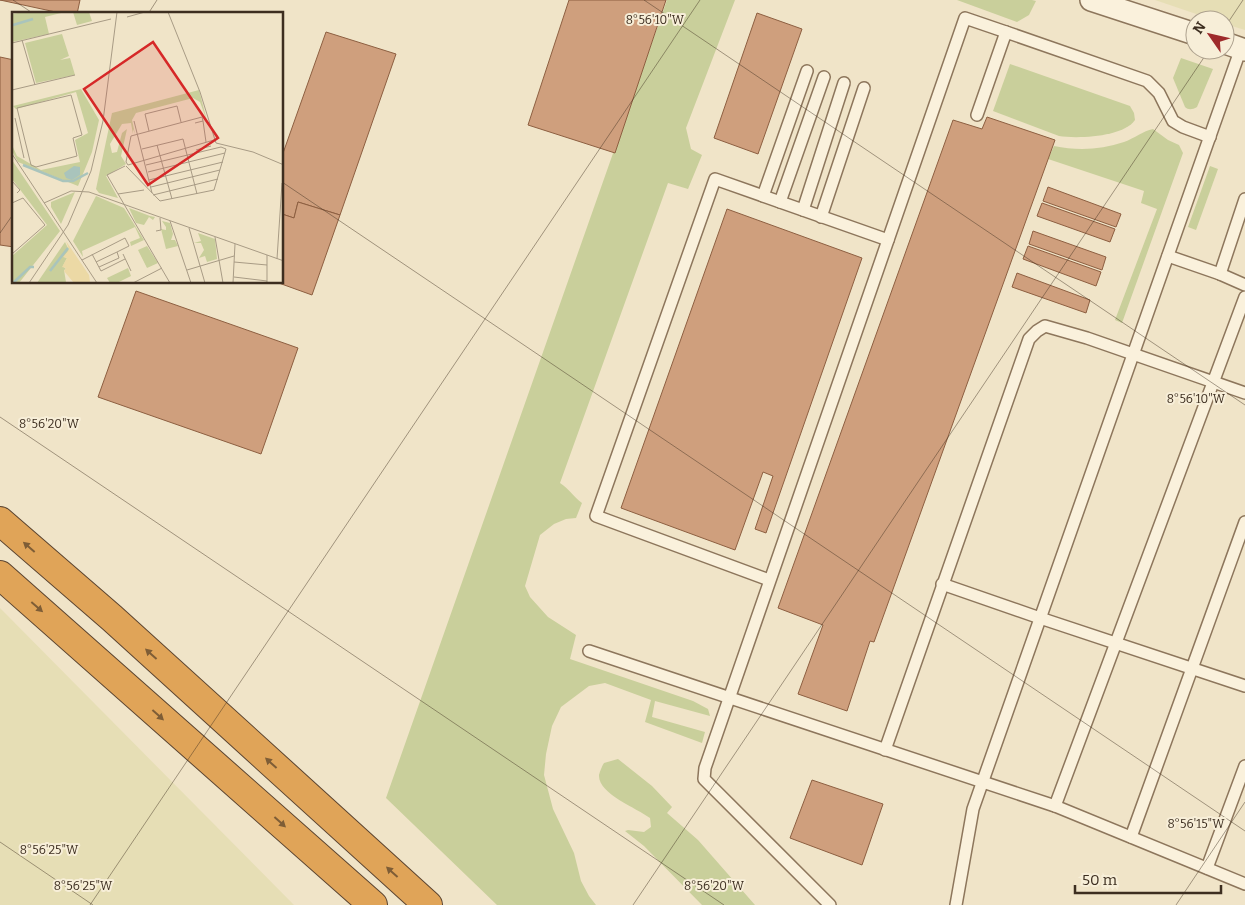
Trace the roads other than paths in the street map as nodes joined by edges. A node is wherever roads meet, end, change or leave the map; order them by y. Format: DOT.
graph roads {
  1 [pos="1091,0"];
  2 [pos="1185,31"];
  3 [pos="1006,32"];
  4 [pos="1237,47"];
  5 [pos="807,71"];
  6 [pos="824,77"];
  7 [pos="844,83"];
  8 [pos="864,88"];
  9 [pos="977,115"];
  10 [pos="1210,136"];
  11 [pos="763,196"];
  12 [pos="1245,199"];
  13 [pos="780,202"];
  14 [pos="802,210"];
  15 [pos="820,217"];
  16 [pos="888,240"];
  17 [pos="1168,256"];
  18 [pos="1220,274"];
  19 [pos="1245,285"];
  20 [pos="1245,297"];
  21 [pos="1132,354"];
  22 [pos="1213,381"];
  23 [pos="1245,393"];
  24 [pos="0,521"];
  25 [pos="1245,522"];
  26 [pos="0,575"];
  27 [pos="769,580"];
  28 [pos="942,584"];
  29 [pos="1040,618"];
  30 [pos="1116,643"];
  31 [pos="589,650"];
  32 [pos="1192,668"];
  33 [pos="1245,686"];
  34 [pos="728,697"];
  35 [pos="885,750"];
  36 [pos="1245,766"];
  37 [pos="982,782"];
  38 [pos="1055,806"];
  39 [pos="1131,837"];
  40 [pos="1207,868"];
  41 [pos="1245,884"];
  42 [pos="373,905"];
  43 [pos="428,905"];
  44 [pos="830,905"];
  45 [pos="956,905"];
  1 -- 2 [label="street"];
  3 -- 9 [label="lane"];
  3 -- 10 [label="lane"];
  3 -- 16 [label="lane"];
  4 -- 10 [label="lane"];
  5 -- 11 [label="lane"];
  6 -- 13 [label="lane"];
  7 -- 14 [label="lane"];
  8 -- 15 [label="lane"];
  10 -- 17 [label="lane"];
  11 -- 13 [label="lane"];
  11 -- 27 [label="lane"];
  12 -- 18 [label="lane"];
  13 -- 14 [label="lane"];
  14 -- 15 [label="lane"];
  15 -- 16 [label="lane"];
  16 -- 27 [label="lane"];
  17 -- 18 [label="lane"];
  17 -- 21 [label="lane"];
  18 -- 19 [label="lane"];
  20 -- 22 [label="lane"];
  21 -- 22 [label="lane"];
  21 -- 28 [label="lane"];
  21 -- 29 [label="lane"];
  22 -- 23 [label="lane"];
  22 -- 30 [label="lane"];
  43 -- 24 [label="highway, one-way"];
  25 -- 32 [label="lane"];
  26 -- 42 [label="highway, one-way"];
  27 -- 34 [label="lane"];
  28 -- 29 [label="lane"];
  28 -- 35 [label="lane"];
  29 -- 30 [label="lane"];
  29 -- 37 [label="lane"];
  30 -- 32 [label="lane"];
  30 -- 38 [label="lane"];
  31 -- 34 [label="lane"];
  32 -- 33 [label="lane"];
  32 -- 39 [label="lane"];
  34 -- 35 [label="lane"];
  34 -- 44 [label="lane"];
  35 -- 37 [label="lane"];
  36 -- 40 [label="lane"];
  37 -- 38 [label="lane"];
  37 -- 45 [label="lane"];
  38 -- 39 [label="lane"];
  39 -- 40 [label="lane"];
  40 -- 41 [label="lane"];
}
